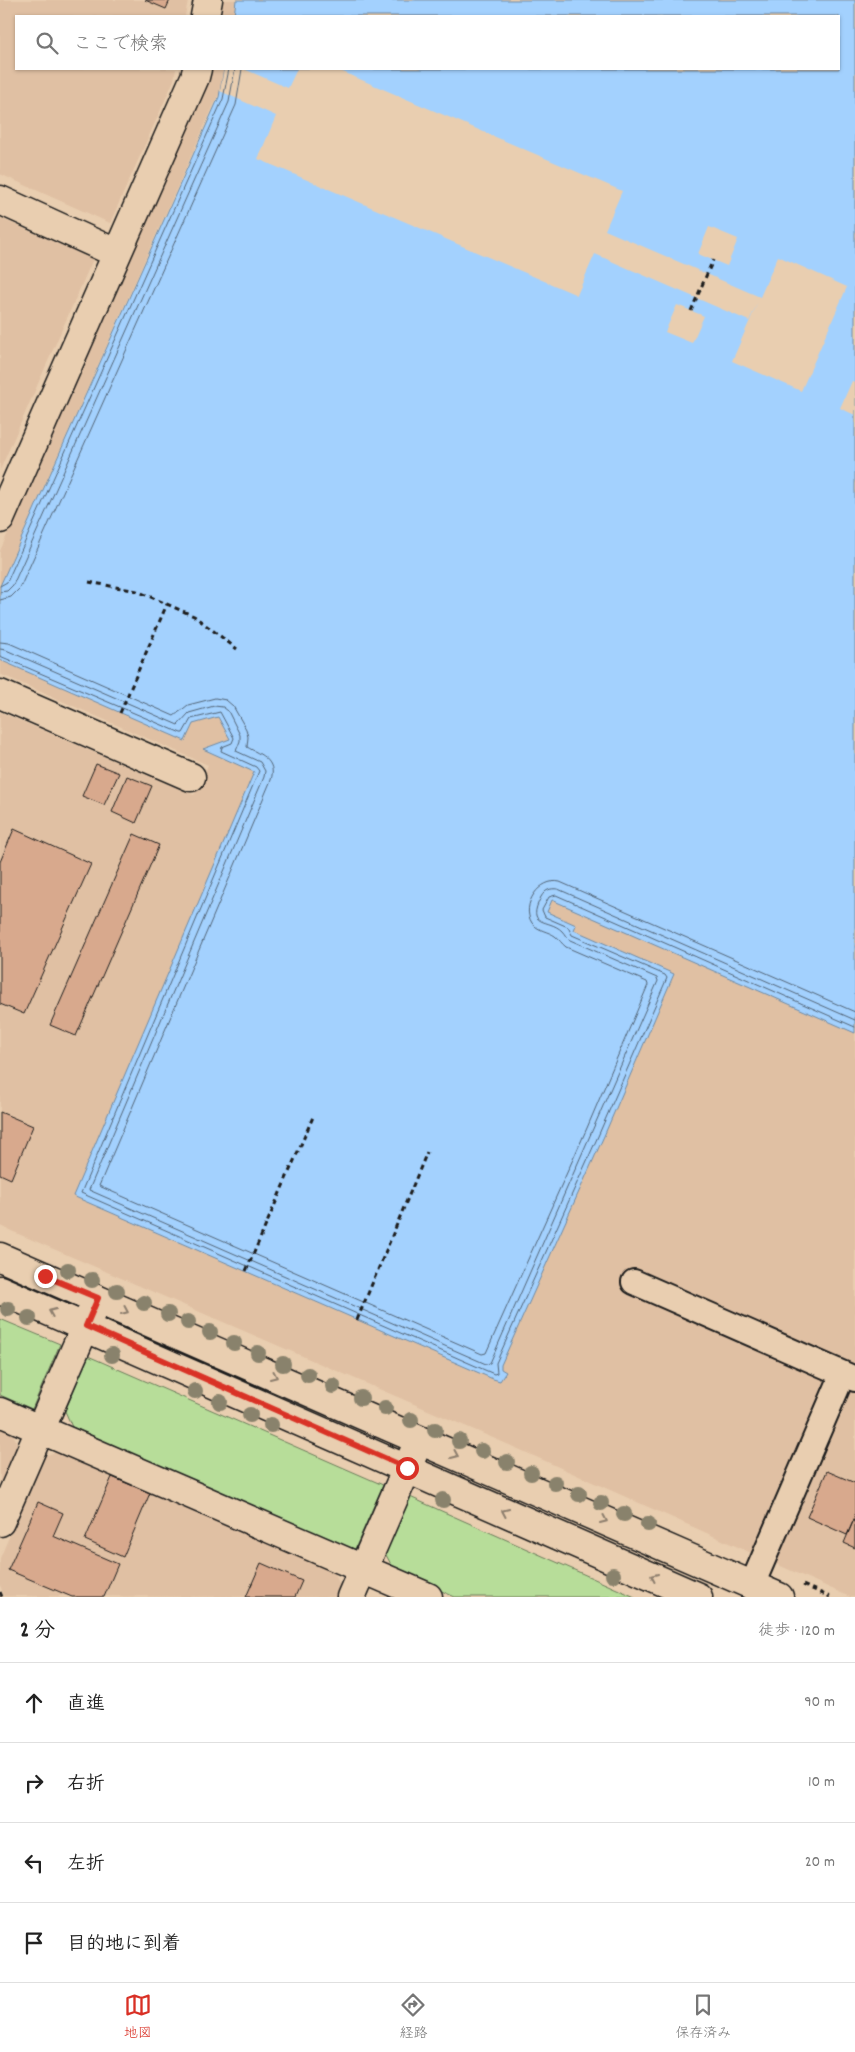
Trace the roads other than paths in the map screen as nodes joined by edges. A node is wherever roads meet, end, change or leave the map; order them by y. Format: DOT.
graph roads {
  1 [pos="208,0"];
  2 [pos="205,15"];
  3 [pos="197,70"];
  4 [pos="0,200"];
  5 [pos="116,252"];
  6 [pos="0,519"];
  7 [pos="0,694"];
  8 [pos="191,778"];
  9 [pos="0,1257"];
  10 [pos="634,1282"];
  11 [pos="0,1290"];
  12 [pos="98,1298"];
  13 [pos="86,1326"];
  14 [pos="849,1376"];
  15 [pos="0,1412"];
  16 [pos="41,1430"];
  17 [pos="419,1440"];
  18 [pos="407,1468"];
  19 [pos="0,1522"];
  20 [pos="363,1569"];
  21 [pos="749,1591"];
  22 [pos="351,1597"];
  23 [pos="428,1597"];
  24 [pos="698,1597"];
  25 [pos="779,1597"];
  1 -- 2 [label="street"];
  3 -- 5 [label="street"];
  4 -- 5 [label="street"];
  5 -- 6 [label="street"];
  7 -- 8 [label="street"];
  9 -- 12 [label="street"];
  10 -- 14 [label="street"];
  13 -- 11 [label="street, one-way"];
  12 -- 13 [label="street"];
  12 -- 17 [label="street, one-way"];
  13 -- 16 [label="street"];
  13 -- 18 [label="street"];
  14 -- 21 [label="street"];
  15 -- 16 [label="street"];
  16 -- 19 [label="street"];
  16 -- 20 [label="street"];
  17 -- 18 [label="street"];
  17 -- 21 [label="street, one-way"];
  18 -- 20 [label="street"];
  24 -- 18 [label="street, one-way"];
  20 -- 22 [label="street"];
  20 -- 23 [label="street"];
  21 -- 25 [label="street"];
}
